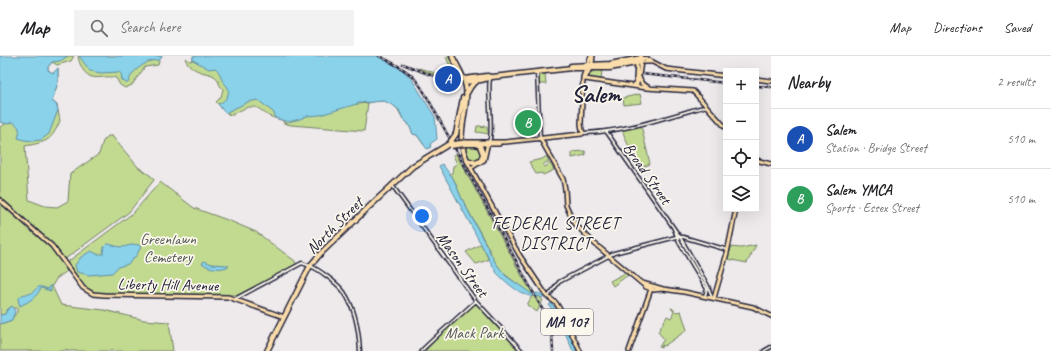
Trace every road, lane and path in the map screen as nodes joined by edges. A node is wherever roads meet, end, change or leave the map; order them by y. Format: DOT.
graph roads {
  1 [pos="452,56"];
  2 [pos="592,56"];
  3 [pos="640,59"];
  4 [pos="589,66"];
  5 [pos="537,71"];
  6 [pos="723,76"];
  7 [pos="491,77"];
  8 [pos="639,77"];
  9 [pos="585,79"];
  10 [pos="759,79"];
  11 [pos="481,80"];
  12 [pos="771,81"];
  13 [pos="465,82"];
  14 [pos="638,86"];
  15 [pos="583,88"];
  16 [pos="652,88"];
  17 [pos="466,100"];
  18 [pos="707,106"];
  19 [pos="723,125"];
  20 [pos="606,131"];
  21 [pos="581,132"];
  22 [pos="552,137"];
  23 [pos="540,138"];
  24 [pos="464,143"];
  25 [pos="486,143"];
  26 [pos="475,144"];
  27 [pos="450,145"];
  28 [pos="544,147"];
  29 [pos="484,154"];
  30 [pos="467,160"];
  31 [pos="759,161"];
  32 [pos="478,164"];
  33 [pos="771,164"];
  34 [pos="471,167"];
  35 [pos="475,175"];
  36 [pos="392,185"];
  37 [pos="0,200"];
  38 [pos="735,212"];
  39 [pos="673,228"];
  40 [pos="676,237"];
  41 [pos="680,237"];
  42 [pos="728,250"];
  43 [pos="610,256"];
  44 [pos="310,266"];
  45 [pos="651,288"];
  46 [pos="705,296"];
  47 [pos="548,297"];
  48 [pos="713,298"];
  49 [pos="235,299"];
  50 [pos="476,301"];
  51 [pos="771,316"];
  52 [pos="284,317"];
  53 [pos="771,347"];
  54 [pos="267,351"];
  55 [pos="360,351"];
  56 [pos="421,351"];
  57 [pos="522,351"];
  58 [pos="580,351"];
  59 [pos="628,351"];
  60 [pos="764,351"];
  1 -- 13 [label="highway, MA 107"];
  2 -- 4 [label="main road"];
  3 -- 4 [label="highway"];
  3 -- 6 [label="main road"];
  3 -- 8 [label="main road"];
  3 -- 14 [label="main road"];
  4 -- 5 [label="highway"];
  4 -- 9 [label="main road"];
  4 -- 15 [label="main road"];
  5 -- 7 [label="highway"];
  5 -- 23 [label="street"];
  7 -- 11 [label="highway"];
  7 -- 13 [label="highway"];
  7 -- 25 [label="street"];
  8 -- 14 [label="main road"];
  8 -- 16 [label="main road"];
  9 -- 14 [label="main road"];
  9 -- 15 [label="main road"];
  10 -- 12 [label="main road"];
  11 -- 13 [label="highway"];
  11 -- 17 [label="highway"];
  13 -- 17 [label="highway, MA 107"];
  13 -- 27 [label="highway, bridge"];
  14 -- 16 [label="main road"];
  15 -- 21 [label="main road"];
  16 -- 18 [label="main road"];
  17 -- 30 [label="highway, MA 107"];
  18 -- 19 [label="main road"];
  18 -- 20 [label="street"];
  20 -- 21 [label="street"];
  20 -- 39 [label="street, Broad Street"];
  21 -- 22 [label="main road, North Street"];
  22 -- 23 [label="main road, North Street"];
  22 -- 28 [label="main road"];
  23 -- 25 [label="main road, North Street"];
  23 -- 28 [label="main road"];
  24 -- 25 [label="main road, North Street"];
  24 -- 26 [label="highway, North Street"];
  24 -- 27 [label="highway, North Street, bridge"];
  25 -- 26 [label="main road, North Street"];
  25 -- 29 [label="main road"];
  25 -- 32 [label="main road"];
  26 -- 29 [label="highway"];
  27 -- 36 [label="highway, North Street"];
  28 -- 43 [label="main road"];
  29 -- 32 [label="highway"];
  30 -- 32 [label="highway"];
  30 -- 34 [label="main road, MA 107"];
  31 -- 33 [label="main road"];
  32 -- 34 [label="main road"];
  32 -- 35 [label="main road"];
  34 -- 35 [label="main road, MA 107"];
  35 -- 47 [label="main road, MA 107"];
  36 -- 44 [label="highway, North Street"];
  36 -- 50 [label="street, Mason Street"];
  37 -- 49 [label="main road, Liberty Hill Avenue"];
  38 -- 42 [label="main road"];
  39 -- 40 [label="street, Broad Street"];
  39 -- 41 [label="street, Broad Street"];
  40 -- 41 [label="street"];
  40 -- 43 [label="street"];
  40 -- 46 [label="street, Broad Street"];
  41 -- 42 [label="street"];
  41 -- 48 [label="street, Broad Street"];
  42 -- 48 [label="main road"];
  43 -- 45 [label="main road"];
  43 -- 47 [label="street"];
  44 -- 49 [label="street"];
  44 -- 52 [label="highway, North Street"];
  44 -- 55 [label="street"];
  45 -- 46 [label="main road"];
  45 -- 59 [label="main road"];
  46 -- 48 [label="main road"];
  47 -- 58 [label="main road, MA 107"];
  48 -- 51 [label="main road"];
  49 -- 52 [label="main road, Liberty Hill Avenue"];
  50 -- 56 [label="street"];
  50 -- 57 [label="street, Mason Street"];
  52 -- 54 [label="highway, North Street"];
  53 -- 60 [label="street"];
}
